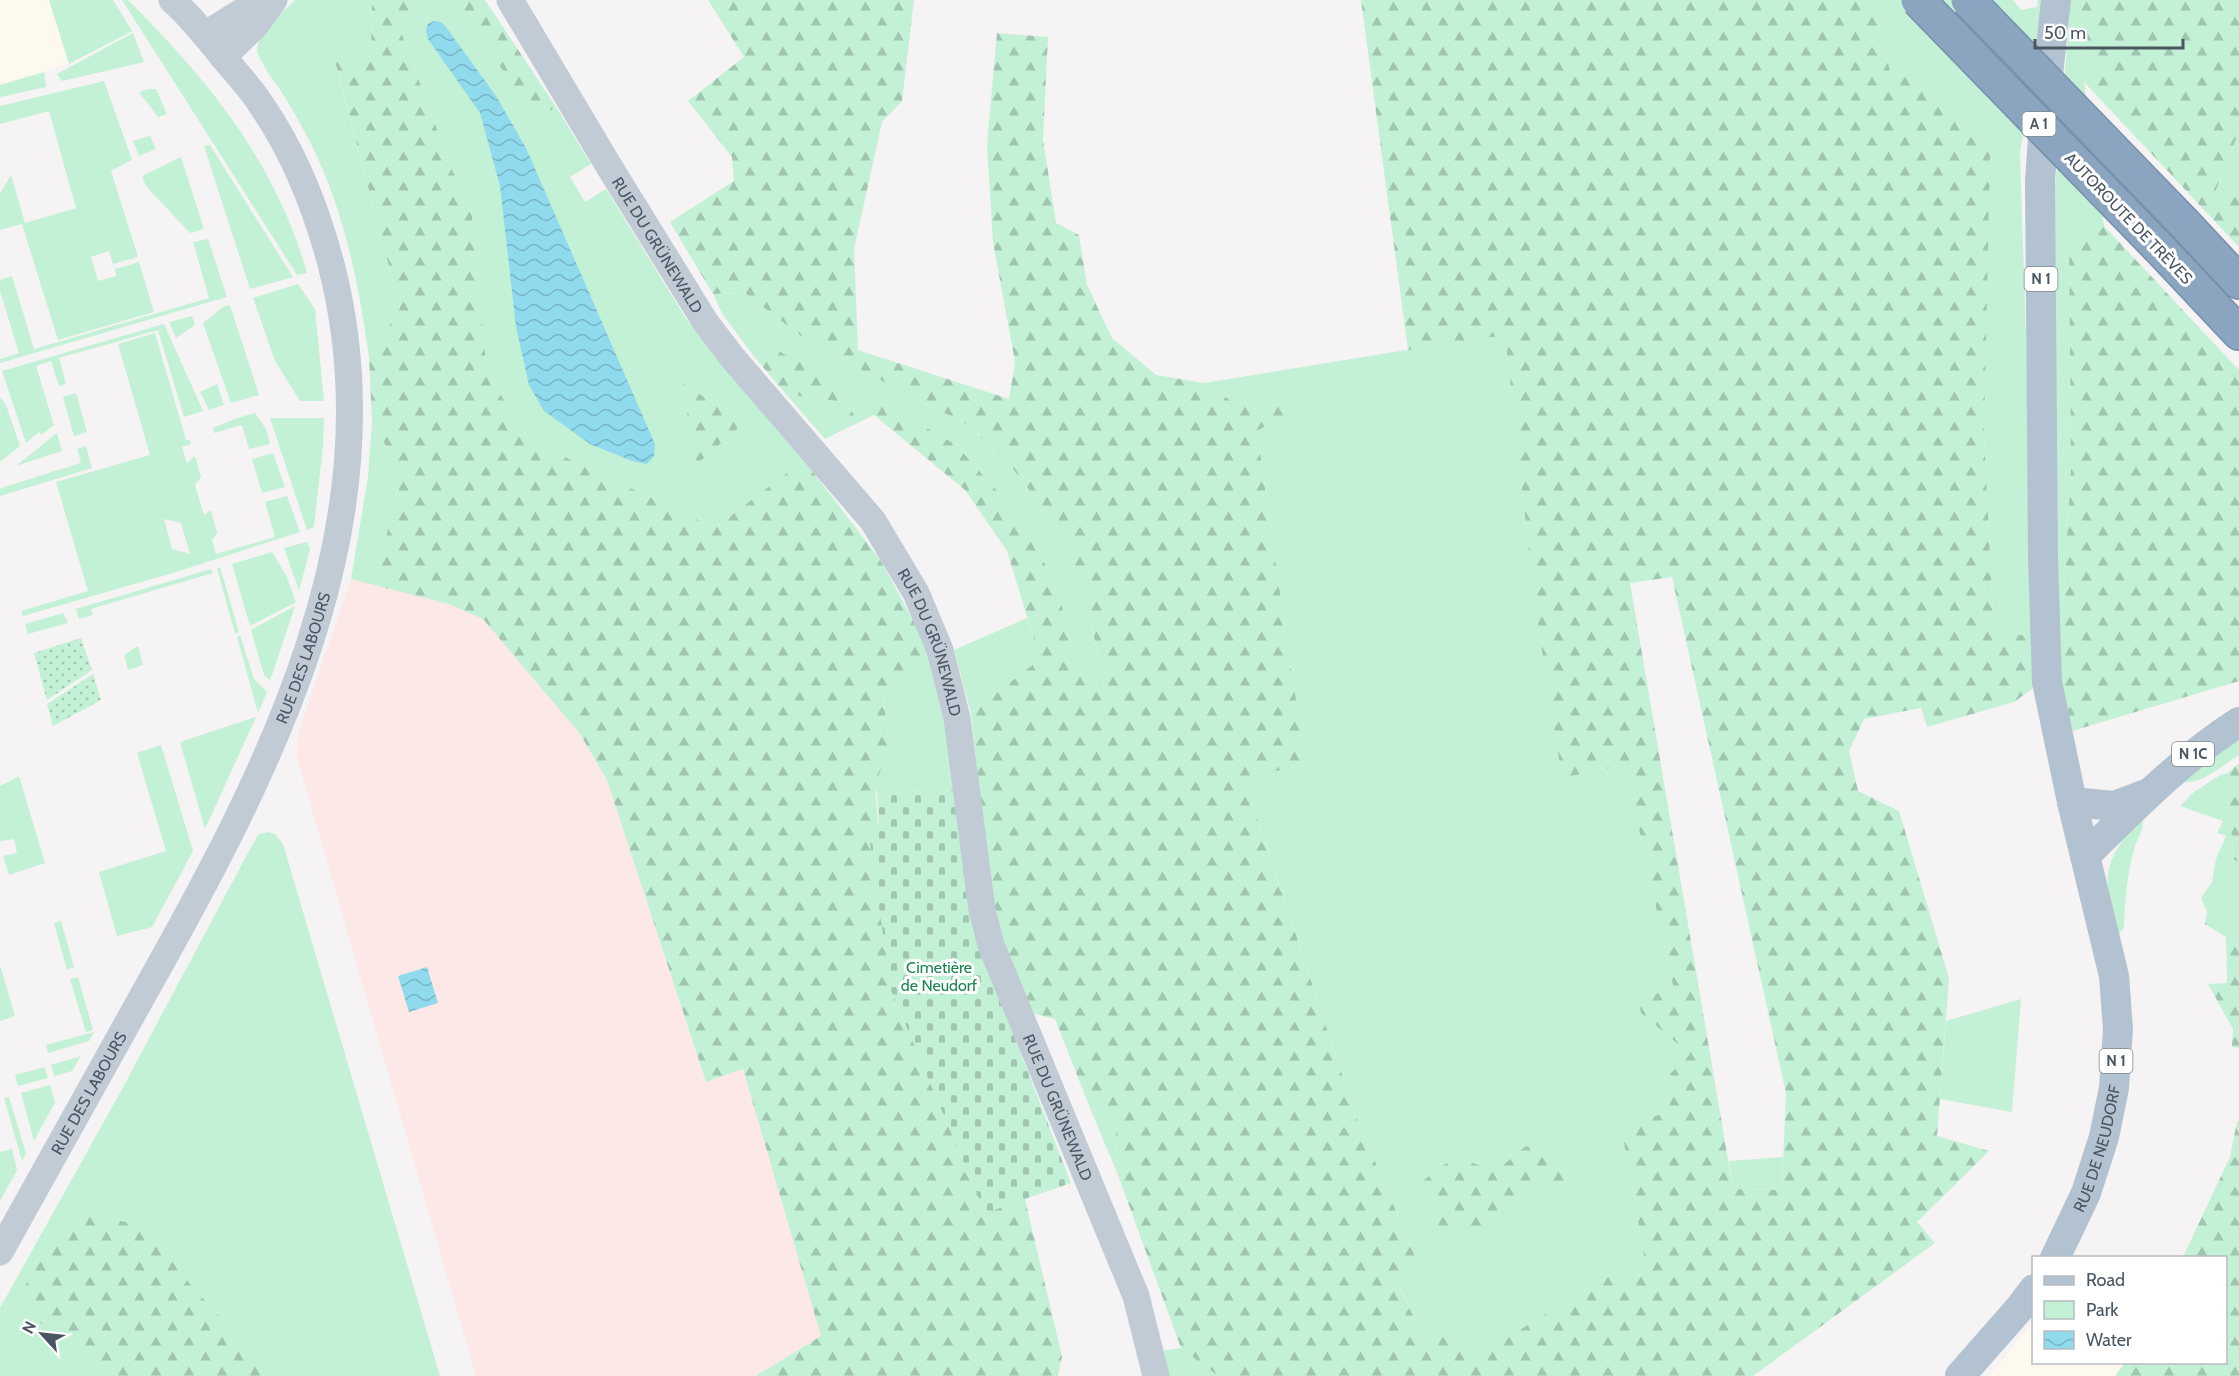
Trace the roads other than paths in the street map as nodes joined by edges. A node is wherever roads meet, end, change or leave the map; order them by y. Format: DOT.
graph roads {
  1 [pos="172,0"];
  2 [pos="260,0"];
  3 [pos="274,0"];
  4 [pos="510,0"];
  5 [pos="1918,0"];
  6 [pos="1968,0"];
  7 [pos="2056,0"];
  8 [pos="205,35"];
  9 [pos="223,57"];
  10 [pos="2239,282"];
  11 [pos="2239,333"];
  12 [pos="2239,722"];
  13 [pos="2151,792"];
  14 [pos="2072,802"];
  15 [pos="2085,856"];
  16 [pos="0,1252"];
  17 [pos="2055,1256"];
  18 [pos="2032,1292"];
  19 [pos="1156,1376"];
  20 [pos="1960,1376"];
  1 -- 8 [label="main road, RUE DES LABOURS"];
  2 -- 8 [label="main road"];
  3 -- 9 [label="main road"];
  4 -- 19 [label="main road, RUE DU GRÜNEWALD"];
  5 -- 11 [label="highway, AUTOROUTE DE TRÈVES / A 1, bridge"];
  6 -- 10 [label="highway, A 1, bridge"];
  7 -- 14 [label="main road, RUE DE NEUDORF / N 1"];
  8 -- 9 [label="main road, RUE DES LABOURS"];
  9 -- 16 [label="main road, RUE DES LABOURS"];
  12 -- 13 [label="main road, N 1C"];
  13 -- 14 [label="main road, N 1C"];
  13 -- 15 [label="main road, N 1C"];
  14 -- 15 [label="main road, RUE DE NEUDORF / N 1"];
  15 -- 17 [label="main road, RUE DE NEUDORF / N 1"];
  18 -- 20 [label="main road"];
}
